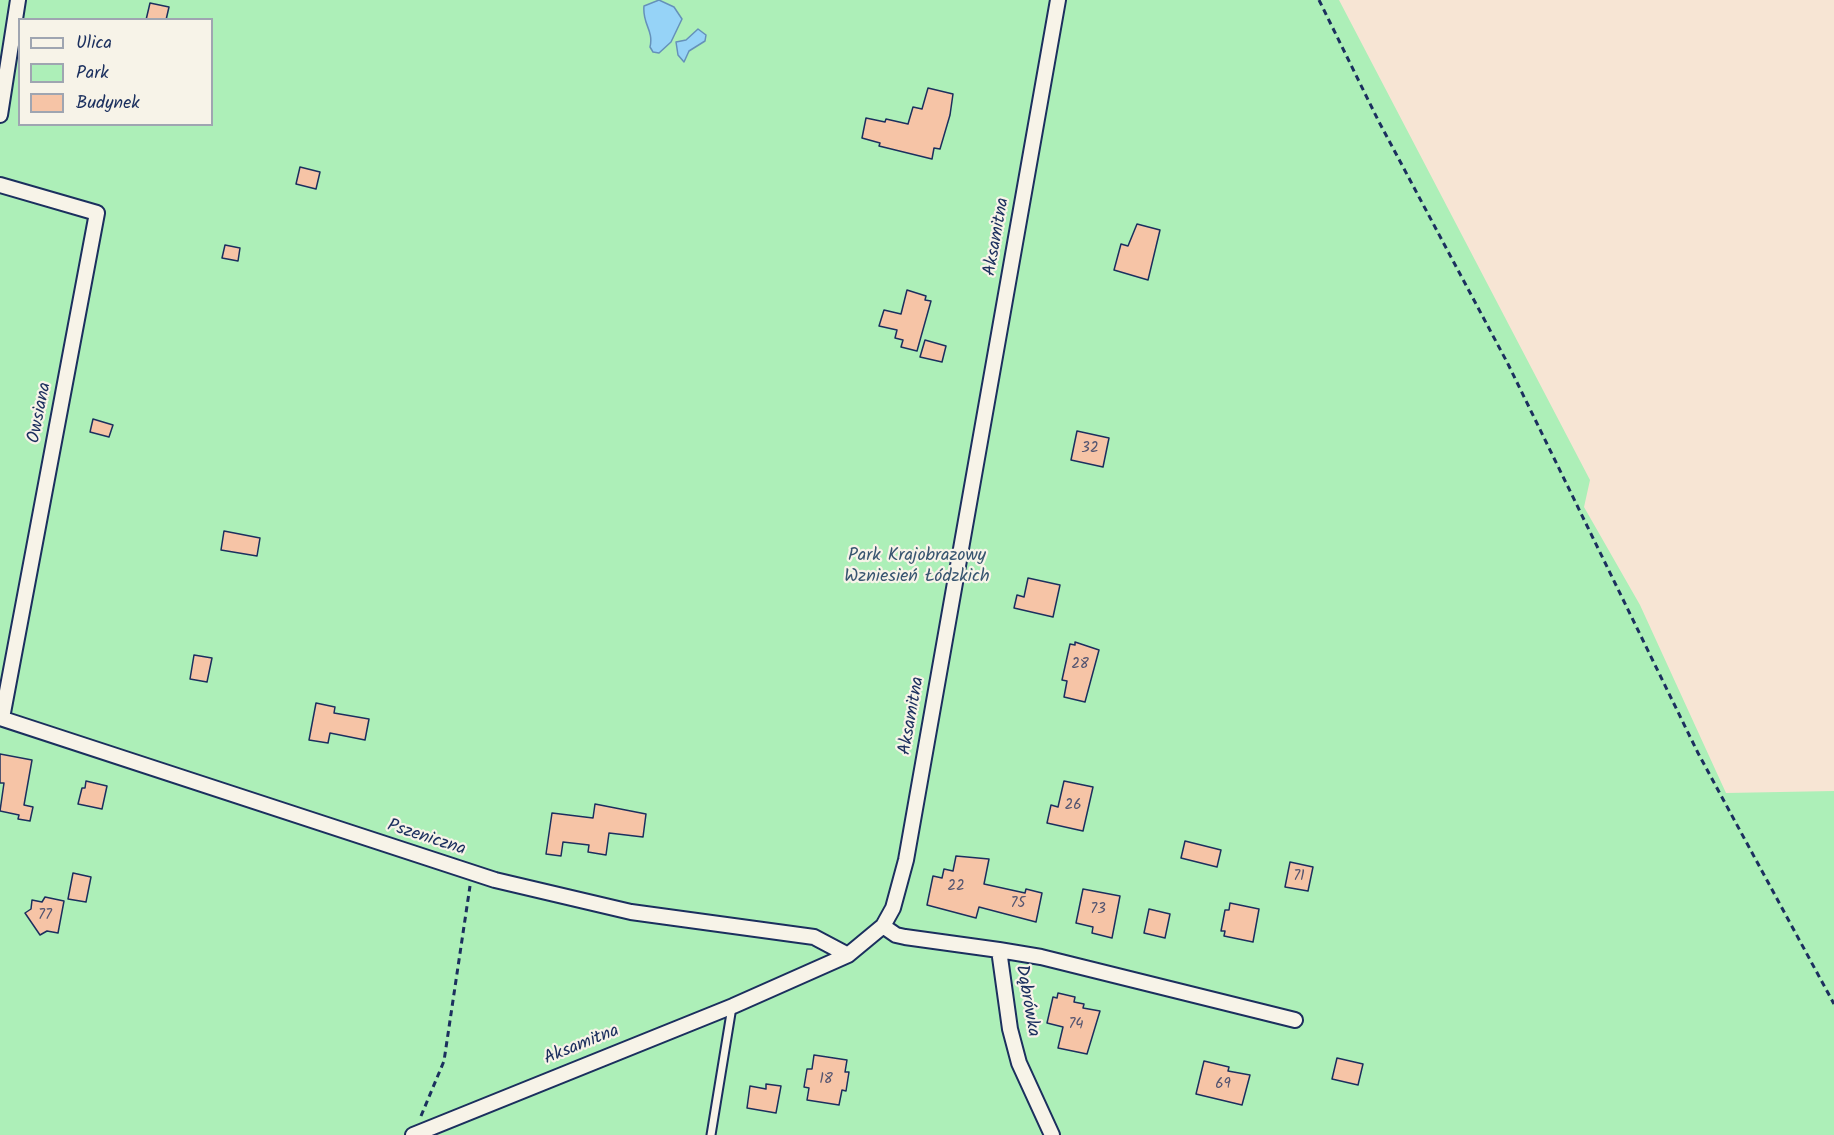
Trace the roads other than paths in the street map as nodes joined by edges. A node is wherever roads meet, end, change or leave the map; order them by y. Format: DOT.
graph roads {
  1 [pos="18,0"];
  2 [pos="1058,0"];
  3 [pos="0,116"];
  4 [pos="0,185"];
  5 [pos="1,718"];
  6 [pos="883,926"];
  7 [pos="999,950"];
  8 [pos="848,955"];
  9 [pos="733,1006"];
  10 [pos="1295,1020"];
  11 [pos="413,1135"];
  12 [pos="711,1135"];
  13 [pos="1052,1135"];
  1 -- 3 [label="street"];
  2 -- 6 [label="street, Aksamitna"];
  4 -- 5 [label="street, Owsiana"];
  5 -- 8 [label="street, Pszeniczna"];
  6 -- 7 [label="street, Dąbrówka"];
  6 -- 8 [label="street, Aksamitna"];
  7 -- 10 [label="street"];
  7 -- 13 [label="street, Dąbrówka"];
  8 -- 9 [label="street, Aksamitna"];
  9 -- 11 [label="street, Aksamitna"];
  9 -- 12 [label="lane"];
}
